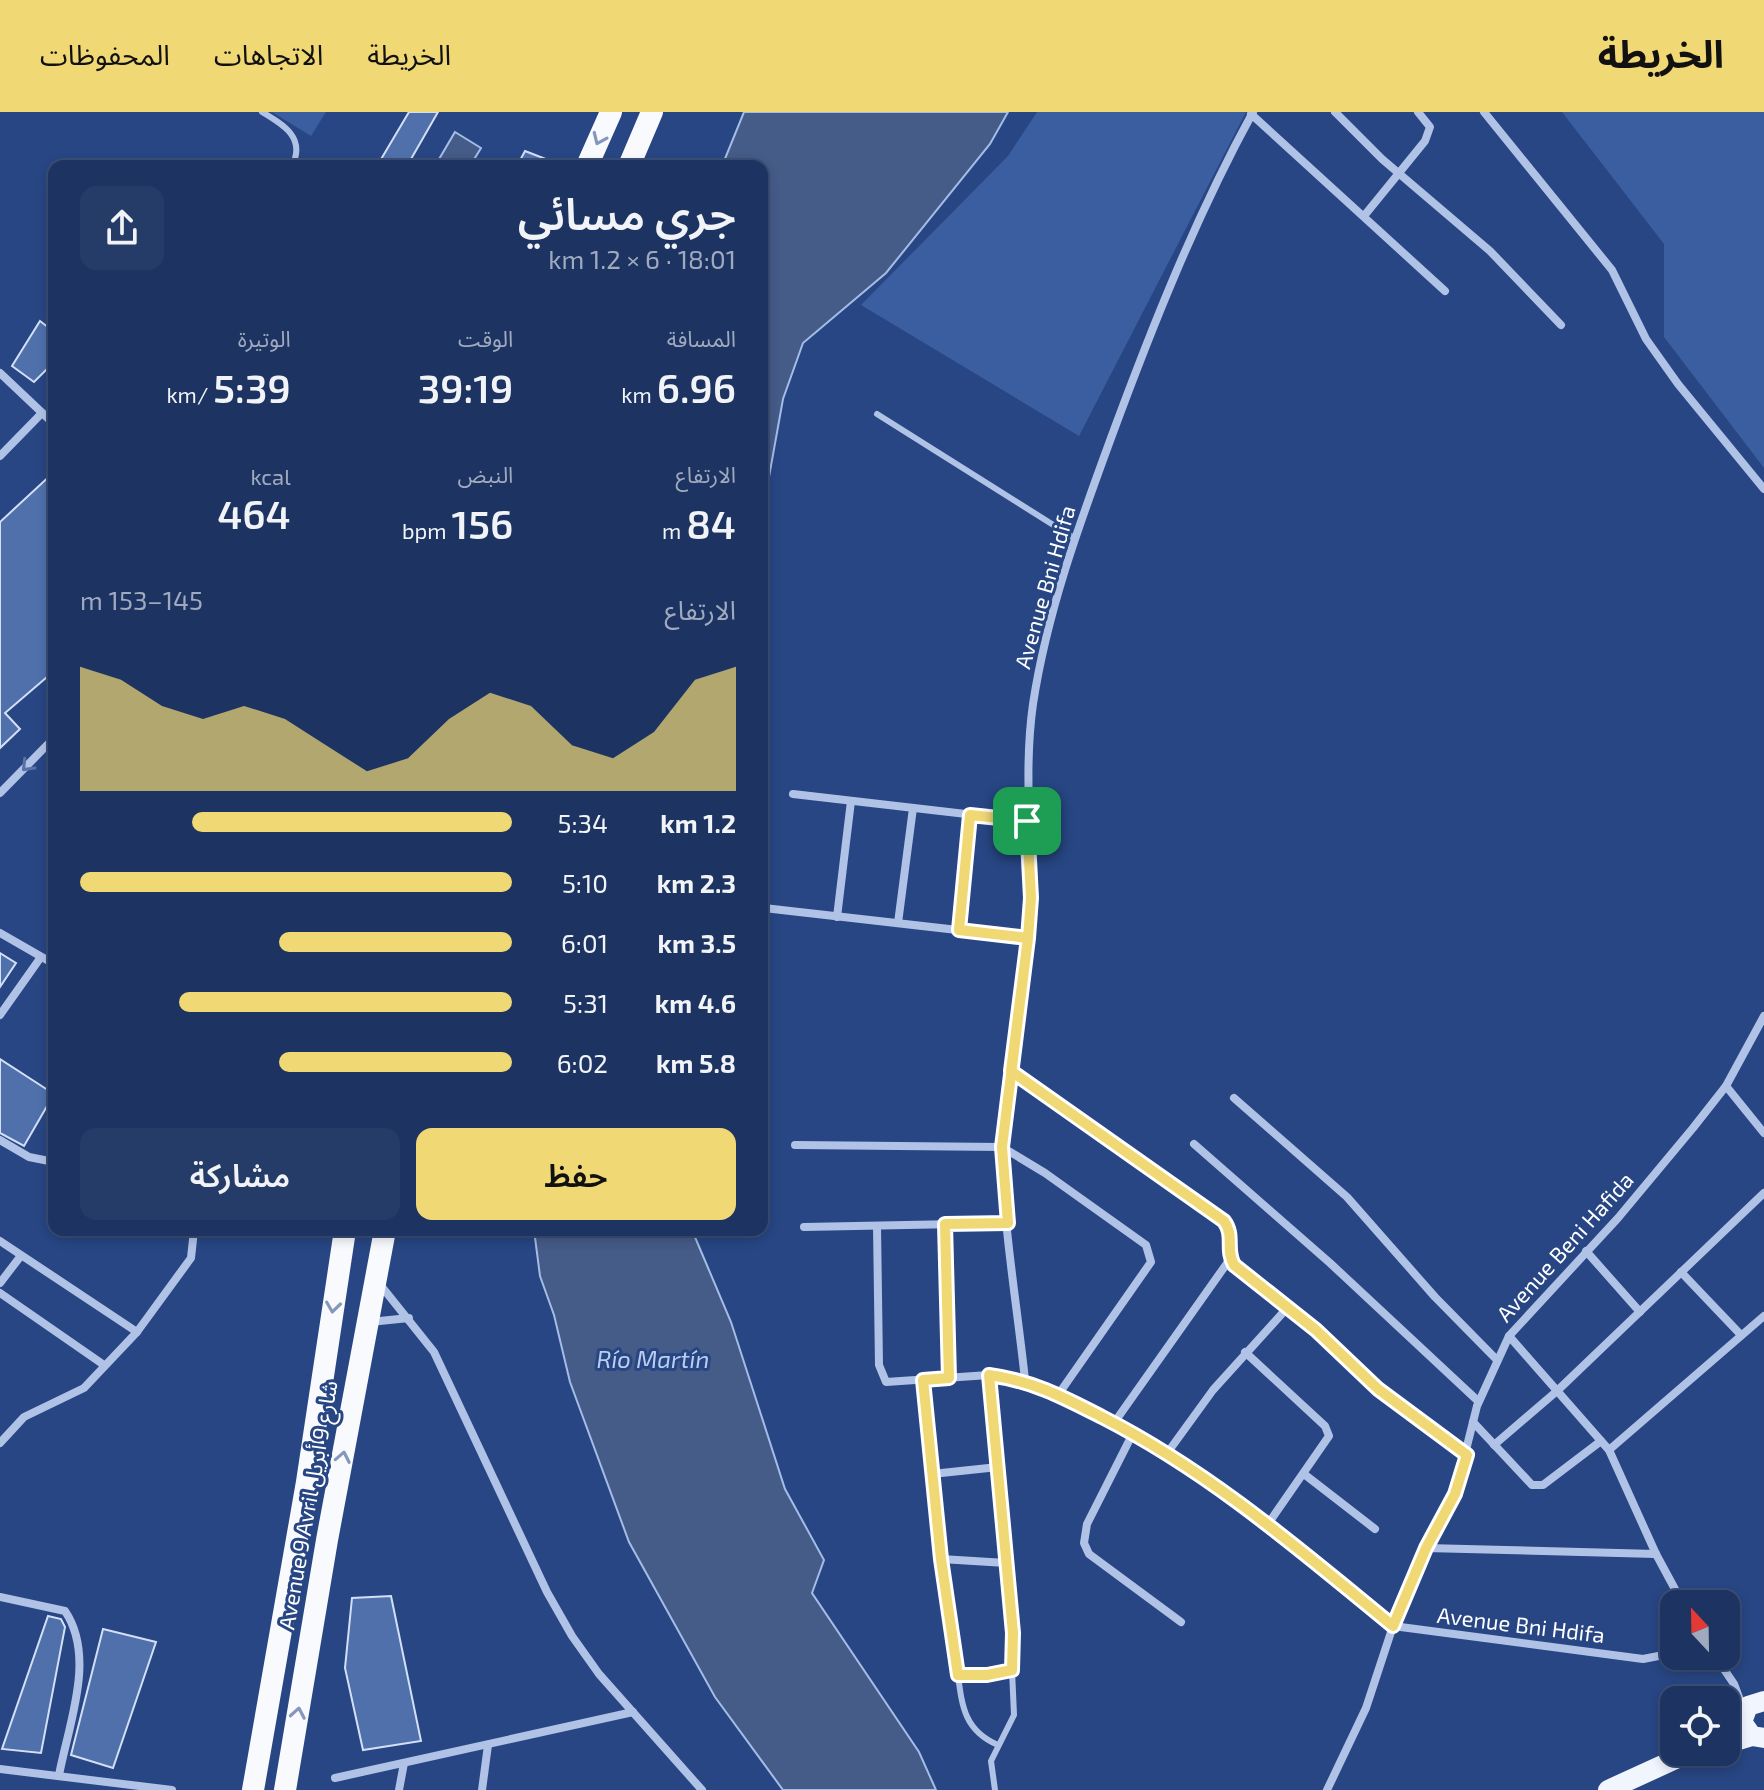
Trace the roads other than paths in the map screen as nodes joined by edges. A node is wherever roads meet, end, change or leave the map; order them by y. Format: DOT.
graph roads {
  1 [pos="262,112"];
  2 [pos="611,112"];
  3 [pos="652,112"];
  4 [pos="1335,112"];
  5 [pos="1418,112"];
  6 [pos="1484,112"];
  7 [pos="1252,113"];
  8 [pos="294,160"];
  9 [pos="590,160"];
  10 [pos="632,160"];
  11 [pos="1400,174"];
  12 [pos="1364,216"];
  13 [pos="1445,291"];
  14 [pos="1561,325"];
  15 [pos="0,373"];
  16 [pos="42,413"];
  17 [pos="877,414"];
  18 [pos="48,418"];
  19 [pos="0,456"];
  20 [pos="1764,489"];
  21 [pos="1074,538"];
  22 [pos="48,744"];
  23 [pos="0,793"];
  24 [pos="793,794"];
  25 [pos="851,801"];
  26 [pos="913,808"];
  27 [pos="970,815"];
  28 [pos="1027,821"];
  29 [pos="768,908"];
  30 [pos="837,917"];
  31 [pos="898,923"];
  32 [pos="959,930"];
  33 [pos="0,933"];
  34 [pos="1028,938"];
  35 [pos="41,957"];
  36 [pos="48,961"];
  37 [pos="0,1015"];
  38 [pos="1764,1016"];
  39 [pos="1011,1071"];
  40 [pos="1726,1086"];
  41 [pos="1234,1098"];
  42 [pos="1764,1133"];
  43 [pos="0,1140"];
  44 [pos="1194,1144"];
  45 [pos="795,1145"];
  46 [pos="1002,1147"];
  47 [pos="48,1161"];
  48 [pos="1764,1193"];
  49 [pos="1008,1223"];
  50 [pos="945,1224"];
  51 [pos="877,1226"];
  52 [pos="804,1227"];
  53 [pos="193,1236"];
  54 [pos="344,1236"];
  55 [pos="384,1236"];
  56 [pos="0,1241"];
  57 [pos="1586,1251"];
  58 [pos="20,1257"];
  59 [pos="1230,1259"];
  60 [pos="1681,1272"];
  61 [pos="376,1281"];
  62 [pos="0,1283"];
  63 [pos="0,1293"];
  64 [pos="1288,1307"];
  65 [pos="1640,1312"];
  66 [pos="1764,1316"];
  67 [pos="409,1318"];
  68 [pos="369,1322"];
  69 [pos="137,1332"];
  70 [pos="1741,1335"];
  71 [pos="1509,1336"];
  72 [pos="1245,1352"];
  73 [pos="1497,1360"];
  74 [pos="104,1365"];
  75 [pos="989,1375"];
  76 [pos="949,1378"];
  77 [pos="923,1380"];
  78 [pos="1025,1380"];
  79 [pos="1557,1391"];
  80 [pos="1058,1395"];
  81 [pos="1478,1401"];
  82 [pos="1473,1422"];
  83 [pos="1114,1423"];
  84 [pos="1133,1433"];
  85 [pos="1601,1441"];
  86 [pos="0,1443"];
  87 [pos="1494,1445"];
  88 [pos="1609,1450"];
  89 [pos="1168,1452"];
  90 [pos="1467,1455"];
  91 [pos="998,1467"];
  92 [pos="932,1474"];
  93 [pos="1304,1474"];
  94 [pos="1268,1524"];
  95 [pos="1375,1529"];
  96 [pos="1426,1548"];
  97 [pos="1656,1554"];
  98 [pos="941,1559"];
  99 [pos="1006,1563"];
  100 [pos="1675,1590"];
  101 [pos="0,1597"];
  102 [pos="1181,1622"];
  103 [pos="1393,1626"];
  104 [pos="1660,1656"];
  105 [pos="1012,1670"];
  106 [pos="1724,1670"];
  107 [pos="958,1675"];
  108 [pos="1734,1684"];
  109 [pos="633,1712"];
  110 [pos="1752,1725"];
  111 [pos="488,1745"];
  112 [pos="998,1745"];
  113 [pos="404,1763"];
  114 [pos="1663,1766"];
  115 [pos="0,1769"];
  116 [pos="59,1775"];
  117 [pos="335,1778"];
  118 [pos="172,1790"];
  119 [pos="253,1790"];
  120 [pos="285,1790"];
  121 [pos="399,1790"];
  122 [pos="482,1790"];
  123 [pos="702,1790"];
  124 [pos="995,1790"];
  125 [pos="1327,1790"];
  126 [pos="1608,1790"];
  1 -- 8 [label="lane"];
  2 -- 9 [label="highway, one-way"];
  3 -- 10 [label="highway"];
  4 -- 11 [label="street"];
  5 -- 11 [label="street"];
  6 -- 20 [label="street"];
  7 -- 12 [label="street"];
  7 -- 21 [label="street, Avenue Bni Hdifa"];
  11 -- 12 [label="street"];
  11 -- 14 [label="street"];
  12 -- 13 [label="street"];
  15 -- 16 [label="street"];
  16 -- 18 [label="street"];
  16 -- 19 [label="street"];
  17 -- 21 [label="lane"];
  21 -- 28 [label="street, Avenue Bni Hdifa"];
  22 -- 23 [label="street, one-way"];
  24 -- 25 [label="street"];
  25 -- 26 [label="street"];
  25 -- 30 [label="street"];
  26 -- 27 [label="street"];
  26 -- 31 [label="street"];
  27 -- 28 [label="street"];
  27 -- 32 [label="street"];
  28 -- 34 [label="street, Avenue Bni Hdifa"];
  29 -- 30 [label="street"];
  30 -- 31 [label="street"];
  31 -- 32 [label="street"];
  32 -- 34 [label="street"];
  33 -- 35 [label="street"];
  34 -- 39 [label="street, Avenue Bni Hdifa"];
  35 -- 36 [label="street"];
  35 -- 37 [label="street"];
  38 -- 40 [label="street, Avenue Beni Hafida"];
  39 -- 46 [label="street, Avenue Bni Hdifa"];
  39 -- 59 [label="street"];
  40 -- 42 [label="street"];
  40 -- 57 [label="street, Avenue Beni Hafida"];
  41 -- 73 [label="street"];
  43 -- 47 [label="street"];
  44 -- 81 [label="street"];
  45 -- 46 [label="street"];
  46 -- 49 [label="street, Avenue Bni Hdifa"];
  46 -- 80 [label="street"];
  48 -- 60 [label="street"];
  49 -- 50 [label="street"];
  49 -- 78 [label="street, Avenue Bni Hdifa"];
  50 -- 51 [label="street"];
  50 -- 76 [label="street"];
  51 -- 52 [label="street"];
  51 -- 77 [label="street"];
  53 -- 69 [label="street"];
  54 -- 119 [label="highway, Avenue 9 Avril شارع 9 أبريل, one-way"];
  55 -- 61 [label="highway, Avenue 9 Avril شارع 9 أبريل"];
  56 -- 58 [label="street"];
  57 -- 65 [label="street"];
  57 -- 71 [label="street, Avenue Beni Hafida"];
  58 -- 62 [label="street"];
  58 -- 69 [label="street"];
  59 -- 64 [label="street"];
  59 -- 83 [label="street"];
  60 -- 65 [label="street"];
  60 -- 70 [label="street"];
  61 -- 67 [label="street"];
  61 -- 68 [label="highway, Avenue 9 Avril شارع 9 أبريل"];
  63 -- 74 [label="street"];
  64 -- 72 [label="street"];
  64 -- 90 [label="street"];
  65 -- 79 [label="street"];
  66 -- 70 [label="street"];
  67 -- 68 [label="street"];
  67 -- 109 [label="street"];
  120 -- 68 [label="highway, Avenue 9 Avril شارع 9 أبريل, one-way"];
  69 -- 74 [label="street"];
  70 -- 88 [label="street"];
  71 -- 73 [label="street, Avenue Beni Hafida"];
  71 -- 79 [label="street"];
  72 -- 89 [label="street"];
  72 -- 93 [label="street"];
  73 -- 81 [label="street, Avenue Beni Hafida"];
  74 -- 86 [label="street"];
  75 -- 76 [label="street"];
  75 -- 78 [label="street"];
  75 -- 91 [label="street"];
  76 -- 77 [label="street"];
  77 -- 92 [label="street"];
  78 -- 80 [label="street"];
  79 -- 85 [label="street"];
  79 -- 87 [label="street"];
  80 -- 83 [label="street"];
  81 -- 82 [label="street, Avenue Beni Hafida"];
  82 -- 87 [label="street"];
  82 -- 90 [label="street, Avenue Beni Hafida"];
  83 -- 84 [label="street"];
  84 -- 89 [label="street"];
  84 -- 102 [label="street"];
  85 -- 87 [label="street"];
  85 -- 88 [label="street"];
  88 -- 97 [label="street"];
  89 -- 94 [label="street"];
  90 -- 96 [label="street, Avenue Beni Hafida"];
  91 -- 92 [label="street"];
  91 -- 99 [label="street"];
  92 -- 98 [label="street"];
  93 -- 94 [label="street"];
  93 -- 95 [label="street"];
  94 -- 103 [label="street"];
  96 -- 97 [label="street"];
  96 -- 103 [label="street, Avenue Beni Hafida"];
  97 -- 100 [label="street"];
  98 -- 99 [label="street"];
  98 -- 107 [label="street"];
  99 -- 105 [label="street"];
  101 -- 116 [label="street"];
  103 -- 104 [label="street, Avenue Bni Hdifa"];
  103 -- 125 [label="street, Avenue Beni Hafida"];
  105 -- 107 [label="street"];
  105 -- 112 [label="lane"];
  106 -- 108 [label="street"];
  107 -- 112 [label="lane"];
  108 -- 110 [label="street"];
  108 -- 110 [label="street"];
  109 -- 111 [label="street"];
  109 -- 123 [label="street"];
  111 -- 113 [label="street"];
  111 -- 122 [label="street"];
  112 -- 124 [label="lane"];
  113 -- 117 [label="street"];
  113 -- 121 [label="street"];
  114 -- 126 [label="main road"];
  115 -- 116 [label="street"];
  116 -- 118 [label="street"];
}
